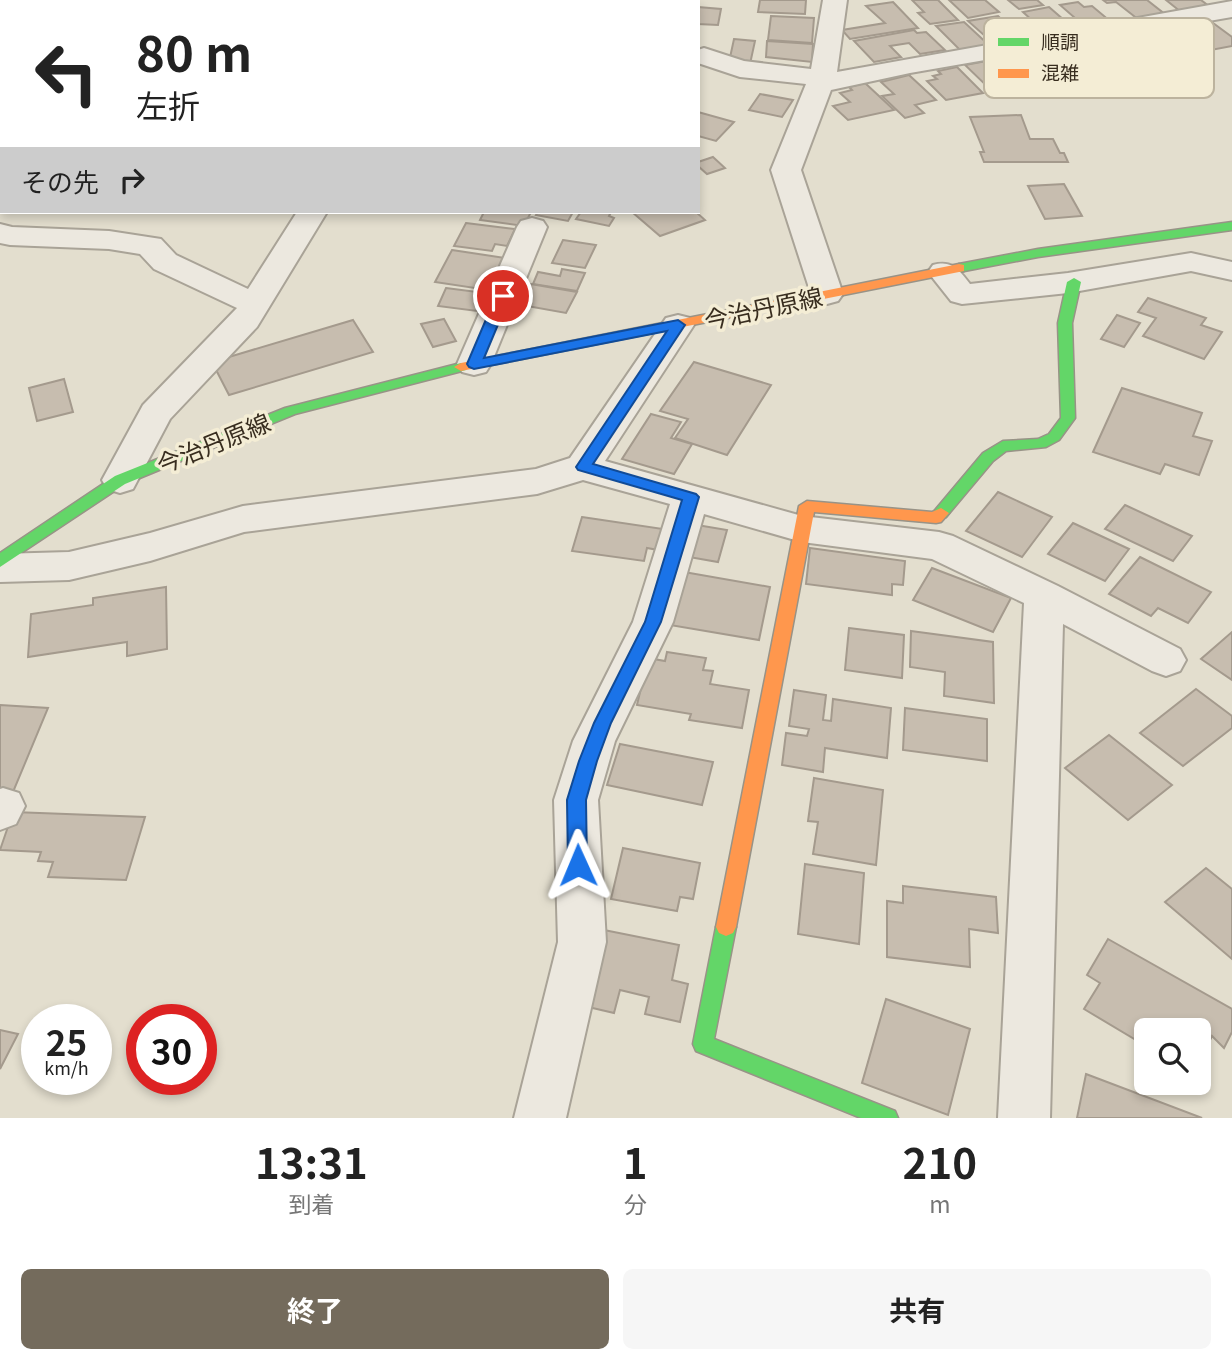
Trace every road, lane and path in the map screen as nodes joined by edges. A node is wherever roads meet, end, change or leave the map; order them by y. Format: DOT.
graph roads {
  1 [pos="841,1"];
  2 [pos="1107,9"];
  3 [pos="1232,9"];
  4 [pos="1119,18"];
  5 [pos="1177,18"];
  6 [pos="984,52"];
  7 [pos="704,56"];
  8 [pos="820,81"];
  9 [pos="311,214"];
  10 [pos="1232,226"];
  11 [pos="532,228"];
  12 [pos="0,233"];
  13 [pos="1232,271"];
  14 [pos="944,272"];
  15 [pos="1074,282"];
  16 [pos="827,294"];
  17 [pos="255,304"];
  18 [pos="678,325"];
  19 [pos="474,364"];
  20 [pos="583,467"];
  21 [pos="120,480"];
  22 [pos="691,497"];
  23 [pos="802,529"];
  24 [pos="0,561"];
  25 [pos="0,568"];
  26 [pos="1044,596"];
  27 [pos="1166,660"];
  28 [pos="540,1118"];
  29 [pos="887,1118"];
  30 [pos="1024,1118"];
  1 -- 8 [label="street"];
  2 -- 4 [label="street"];
  3 -- 5 [label="street"];
  6 -- 8 [label="street"];
  7 -- 8 [label="street"];
  8 -- 16 [label="street"];
  9 -- 17 [label="street"];
  10 -- 14 [label="main road, 今治丹原線"];
  11 -- 19 [label="street"];
  12 -- 17 [label="street"];
  13 -- 15 [label="street"];
  14 -- 15 [label="street"];
  14 -- 16 [label="main road, 今治丹原線"];
  15 -- 23 [label="main road"];
  16 -- 18 [label="main road, 今治丹原線"];
  17 -- 21 [label="street"];
  18 -- 19 [label="main road, 今治丹原線"];
  18 -- 20 [label="street"];
  19 -- 21 [label="main road, 今治丹原線"];
  20 -- 22 [label="street"];
  20 -- 25 [label="street"];
  21 -- 24 [label="main road, 今治丹原線"];
  22 -- 23 [label="street"];
  22 -- 28 [label="street"];
  23 -- 26 [label="street"];
  23 -- 29 [label="main road"];
  26 -- 27 [label="street"];
  26 -- 30 [label="street"];
}
